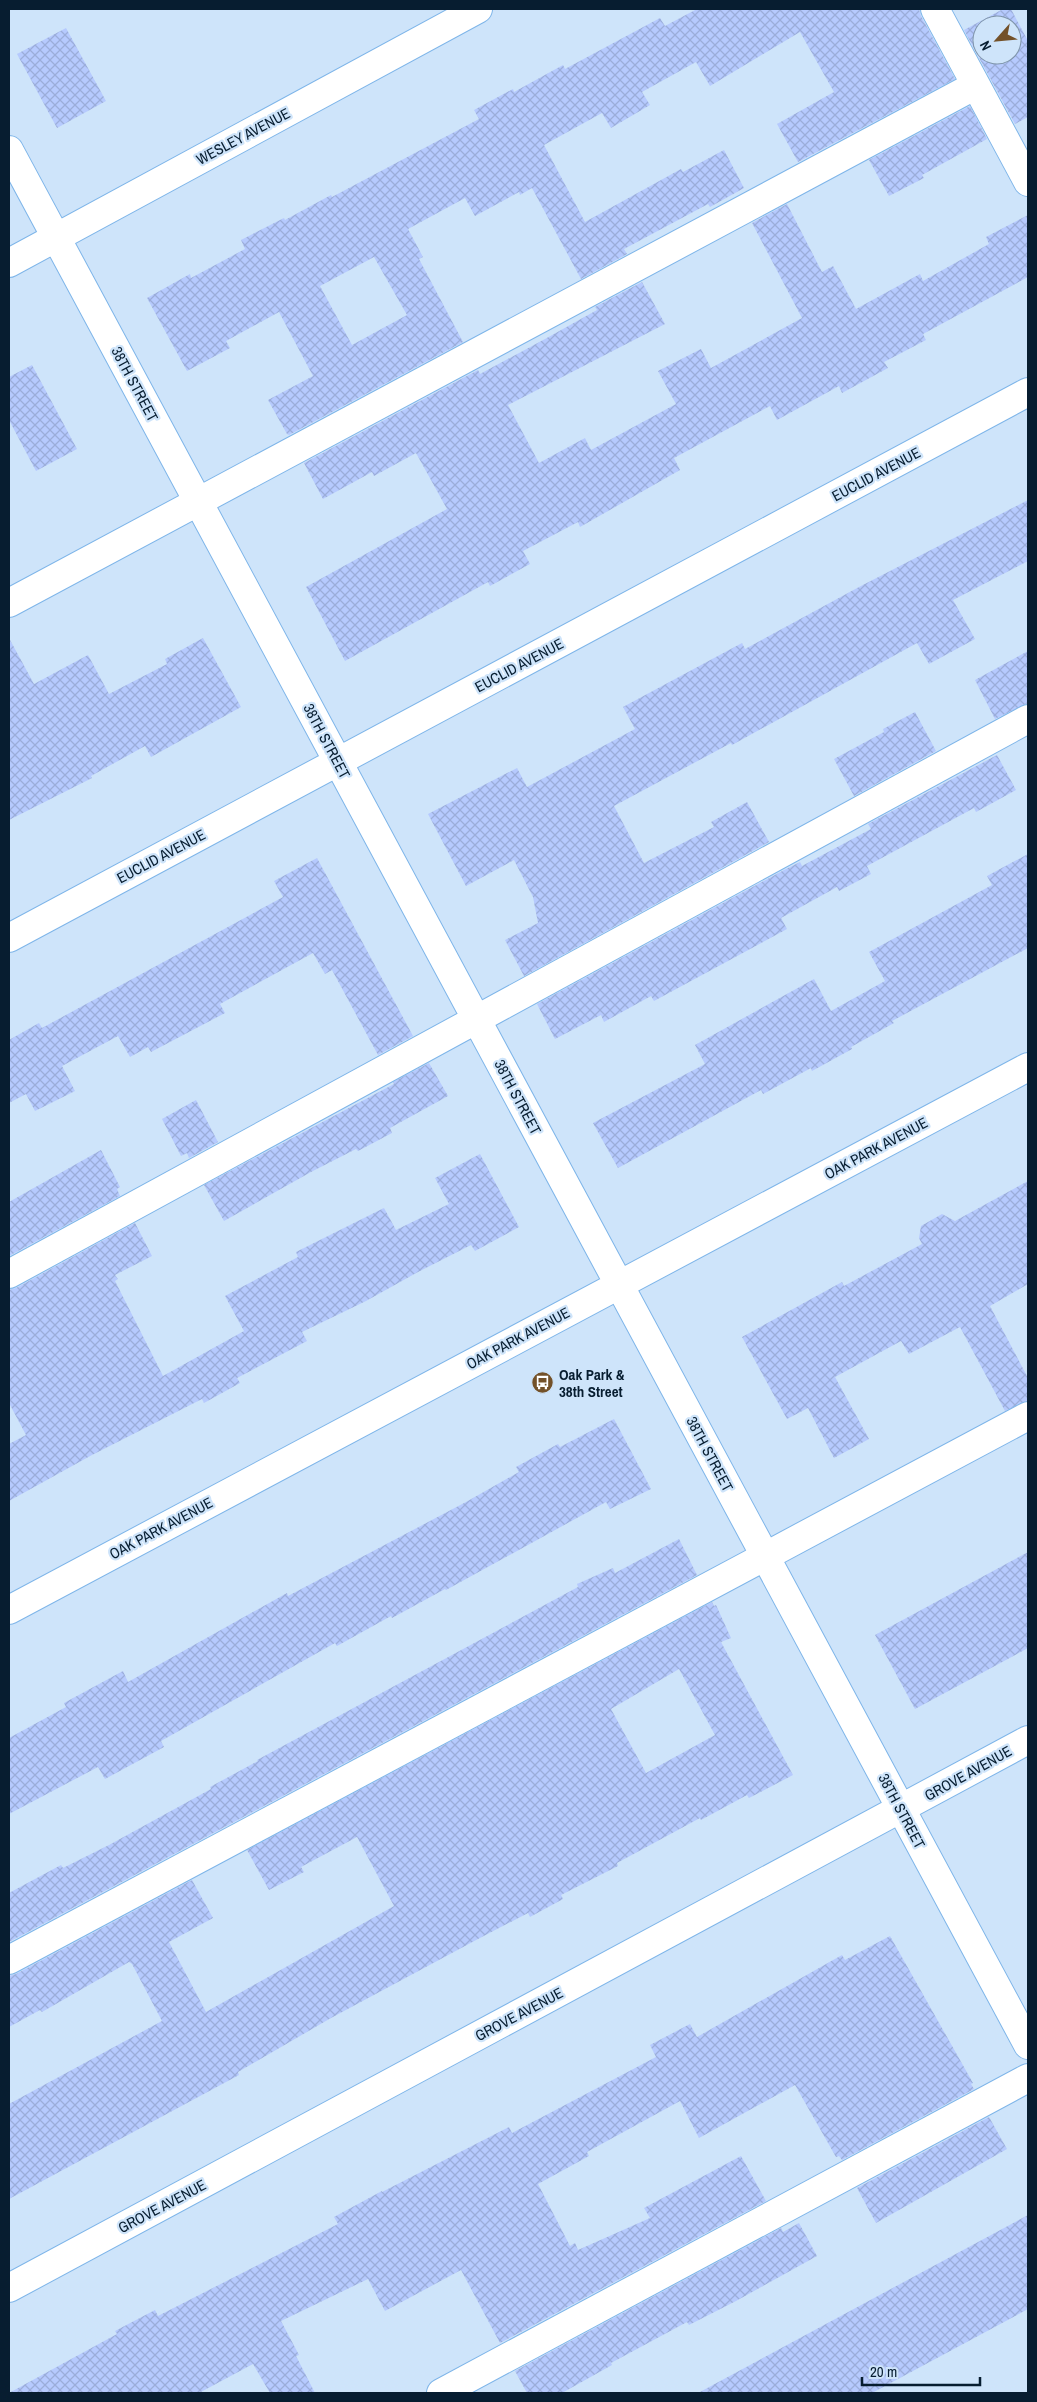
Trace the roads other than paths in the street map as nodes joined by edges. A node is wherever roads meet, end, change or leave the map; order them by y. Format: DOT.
graph roads {
  1 [pos="478,9"];
  2 [pos="934,9"];
  3 [pos="976,85"];
  4 [pos="9,150"];
  5 [pos="1028,182"];
  6 [pos="56,237"];
  7 [pos="9,263"];
  8 [pos="1028,392"];
  9 [pos="197,501"];
  10 [pos="9,604"];
  11 [pos="1028,719"];
  12 [pos="338,762"];
  13 [pos="9,938"];
  14 [pos="476,1019"];
  15 [pos="1028,1067"];
  16 [pos="9,1274"];
  17 [pos="619,1284"];
  18 [pos="1028,1416"];
  19 [pos="765,1557"];
  20 [pos="9,1610"];
  21 [pos="1028,1740"];
  22 [pos="901,1809"];
  23 [pos="9,1960"];
  24 [pos="1028,2045"];
  25 [pos="1028,2078"];
  26 [pos="9,2288"];
  27 [pos="442,2393"];
  1 -- 6 [label="street, WESLEY AVENUE"];
  2 -- 3 [label="street"];
  3 -- 5 [label="street"];
  3 -- 9 [label="street"];
  4 -- 6 [label="street, 38TH STREET"];
  6 -- 7 [label="street, WESLEY AVENUE"];
  6 -- 9 [label="street, 38TH STREET"];
  8 -- 12 [label="street, EUCLID AVENUE"];
  9 -- 10 [label="street"];
  9 -- 12 [label="street, 38TH STREET"];
  11 -- 14 [label="street"];
  12 -- 13 [label="street, EUCLID AVENUE"];
  12 -- 14 [label="street, 38TH STREET"];
  14 -- 16 [label="street"];
  14 -- 17 [label="street, 38TH STREET"];
  15 -- 17 [label="street, OAK PARK AVENUE"];
  17 -- 19 [label="street, 38TH STREET"];
  17 -- 20 [label="street, OAK PARK AVENUE"];
  18 -- 19 [label="street"];
  19 -- 22 [label="street, 38TH STREET"];
  19 -- 23 [label="street"];
  21 -- 22 [label="street, GROVE AVENUE"];
  22 -- 24 [label="street, 38TH STREET"];
  22 -- 26 [label="street, GROVE AVENUE"];
  25 -- 27 [label="street"];
}
